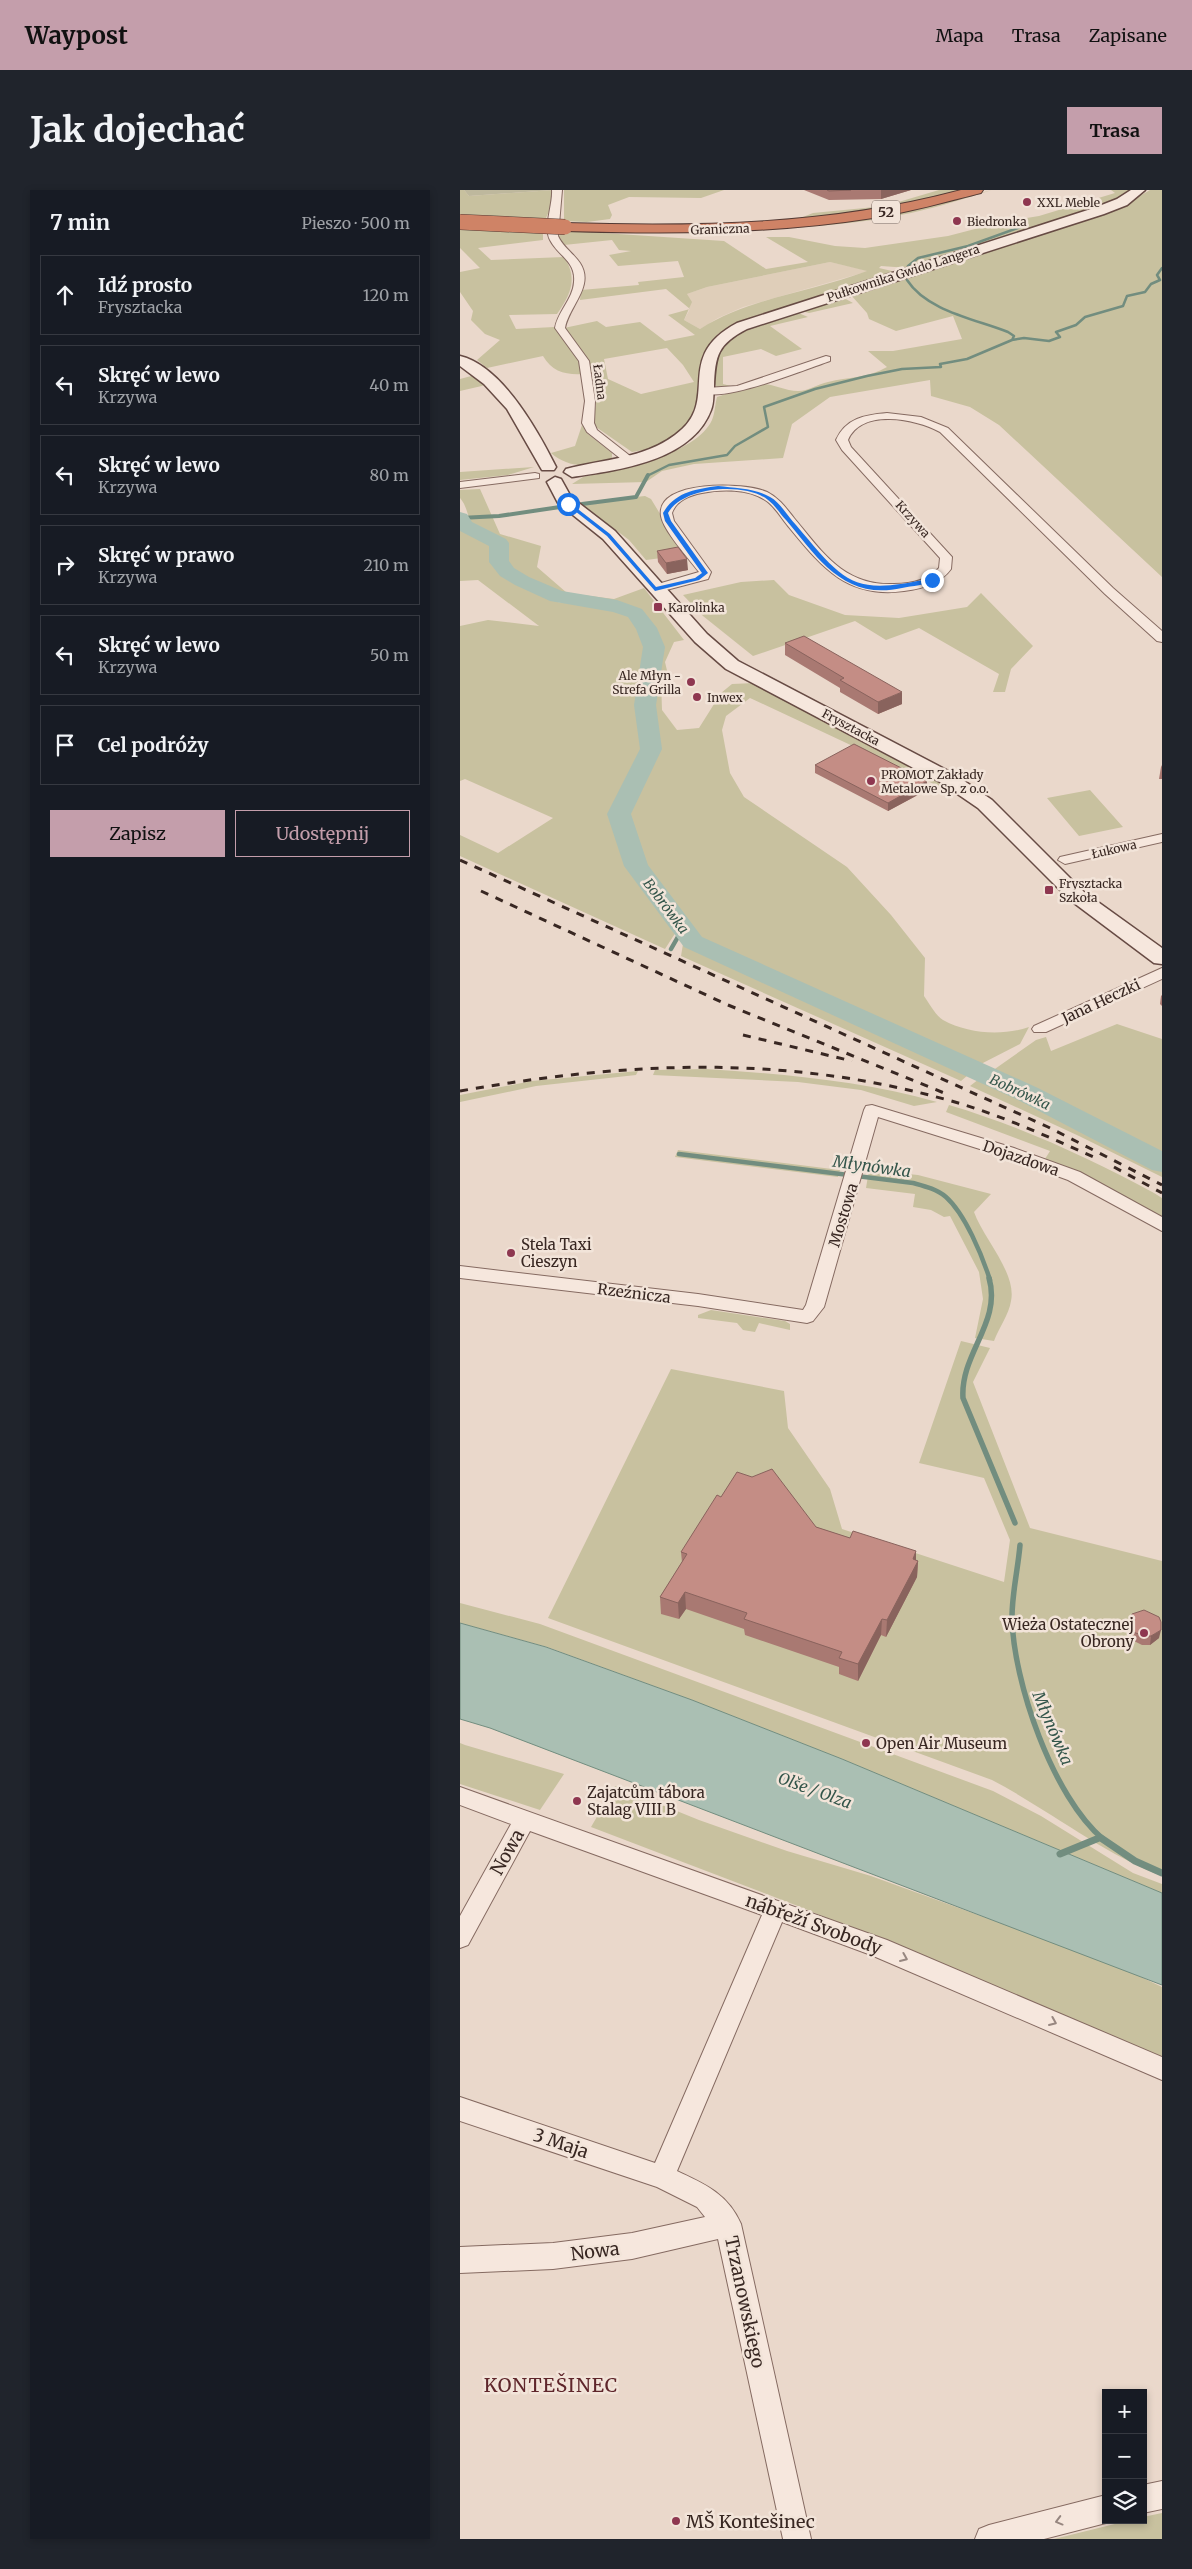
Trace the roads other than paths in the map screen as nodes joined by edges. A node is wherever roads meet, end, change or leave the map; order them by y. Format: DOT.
graph roads {
  1 [pos="556,190"];
  2 [pos="976,190"];
  3 [pos="1139,190"];
  4 [pos="460,222"];
  5 [pos="826,359"];
  6 [pos="460,360"];
  7 [pos="706,391"];
  8 [pos="630,460"];
  9 [pos="546,475"];
  10 [pos="463,484"];
  11 [pos="655,589"];
  12 [pos="1162,638"];
  13 [pos="1162,838"];
  14 [pos="1065,860"];
  15 [pos="1162,958"];
  16 [pos="1162,972"];
  17 [pos="1040,1029"];
  18 [pos="872,1110"];
  19 [pos="1162,1225"];
  20 [pos="460,1272"];
  21 [pos="806,1317"];
  22 [pos="460,1796"];
  23 [pos="525,1819"];
  24 [pos="776,1910"];
  25 [pos="460,1938"];
  26 [pos="1162,2069"];
  27 [pos="460,2109"];
  28 [pos="662,2177"];
  29 [pos="728,2224"];
  30 [pos="460,2260"];
  31 [pos="1162,2494"];
  32 [pos="1147,2498"];
  33 [pos="1102,2510"];
  34 [pos="797,2539"];
  35 [pos="989,2539"];
  1 -- 8 [label="street, Ładna"];
  2 -- 4 [label="highway, Graniczna / 52, bridge"];
  3 -- 7 [label="street, Pułkownika Gwido Langera"];
  5 -- 7 [label="street"];
  6 -- 9 [label="street, Frysztacka"];
  7 -- 8 [label="street, Pułkownika Gwido Langera"];
  8 -- 9 [label="street, Pułkownika Gwido Langera"];
  9 -- 10 [label="street"];
  9 -- 11 [label="street, Frysztacka"];
  11 -- 12 [label="street, Krzywa"];
  11 -- 15 [label="street, Frysztacka"];
  13 -- 14 [label="street, Łukowa"];
  16 -- 17 [label="street, Jana Heczki"];
  18 -- 19 [label="street, Dojazdowa"];
  18 -- 21 [label="street, Mostowa"];
  20 -- 21 [label="street, Rzeźnicza"];
  22 -- 23 [label="street, nábřeží Svobody"];
  23 -- 24 [label="street, nábřeží Svobody"];
  23 -- 25 [label="street, Nowa"];
  24 -- 26 [label="street, nábřeží Svobody, one-way"];
  24 -- 28 [label="street"];
  27 -- 28 [label="street, 3 Maja"];
  28 -- 29 [label="street, Trzanowskiego"];
  29 -- 30 [label="street, Nowa"];
  29 -- 34 [label="street, Trzanowskiego"];
  31 -- 32 [label="street"];
  33 -- 35 [label="street, one-way"];
}
